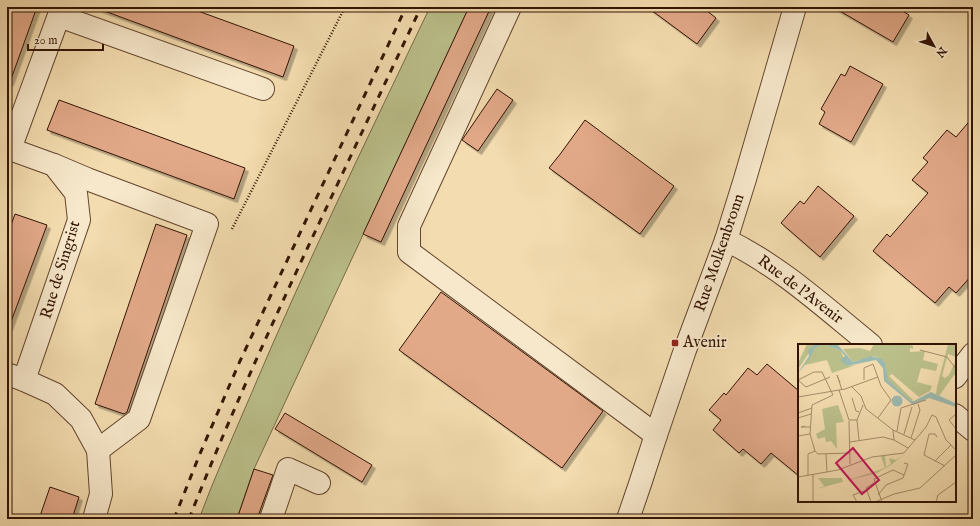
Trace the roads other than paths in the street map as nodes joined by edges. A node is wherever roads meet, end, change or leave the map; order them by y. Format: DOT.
graph roads {
  1 [pos="510,7"];
  2 [pos="795,7"];
  3 [pos="61,11"];
  4 [pos="263,89"];
  5 [pos="8,149"];
  6 [pos="54,165"];
  7 [pos="726,240"];
  8 [pos="869,344"];
  9 [pos="973,354"];
  10 [pos="956,376"];
  11 [pos="16,377"];
  12 [pos="956,416"];
  13 [pos="973,430"];
  14 [pos="656,435"];
  15 [pos="98,450"];
  16 [pos="319,483"];
  17 [pos="94,519"];
  18 [pos="271,519"];
  19 [pos="628,519"];
  1 -- 14 [label="street"];
  2 -- 7 [label="street, Rue Molkenbronn"];
  3 -- 4 [label="street"];
  3 -- 5 [label="street"];
  5 -- 6 [label="street"];
  6 -- 11 [label="street, Rue de Singrist"];
  6 -- 15 [label="street"];
  7 -- 8 [label="street, Rue de l'Avenir"];
  7 -- 14 [label="street, Rue Molkenbronn"];
  9 -- 10 [label="street"];
  11 -- 15 [label="street"];
  12 -- 13 [label="street"];
  14 -- 19 [label="street, Rue Molkenbronn"];
  15 -- 17 [label="street"];
  16 -- 18 [label="street"];
}
